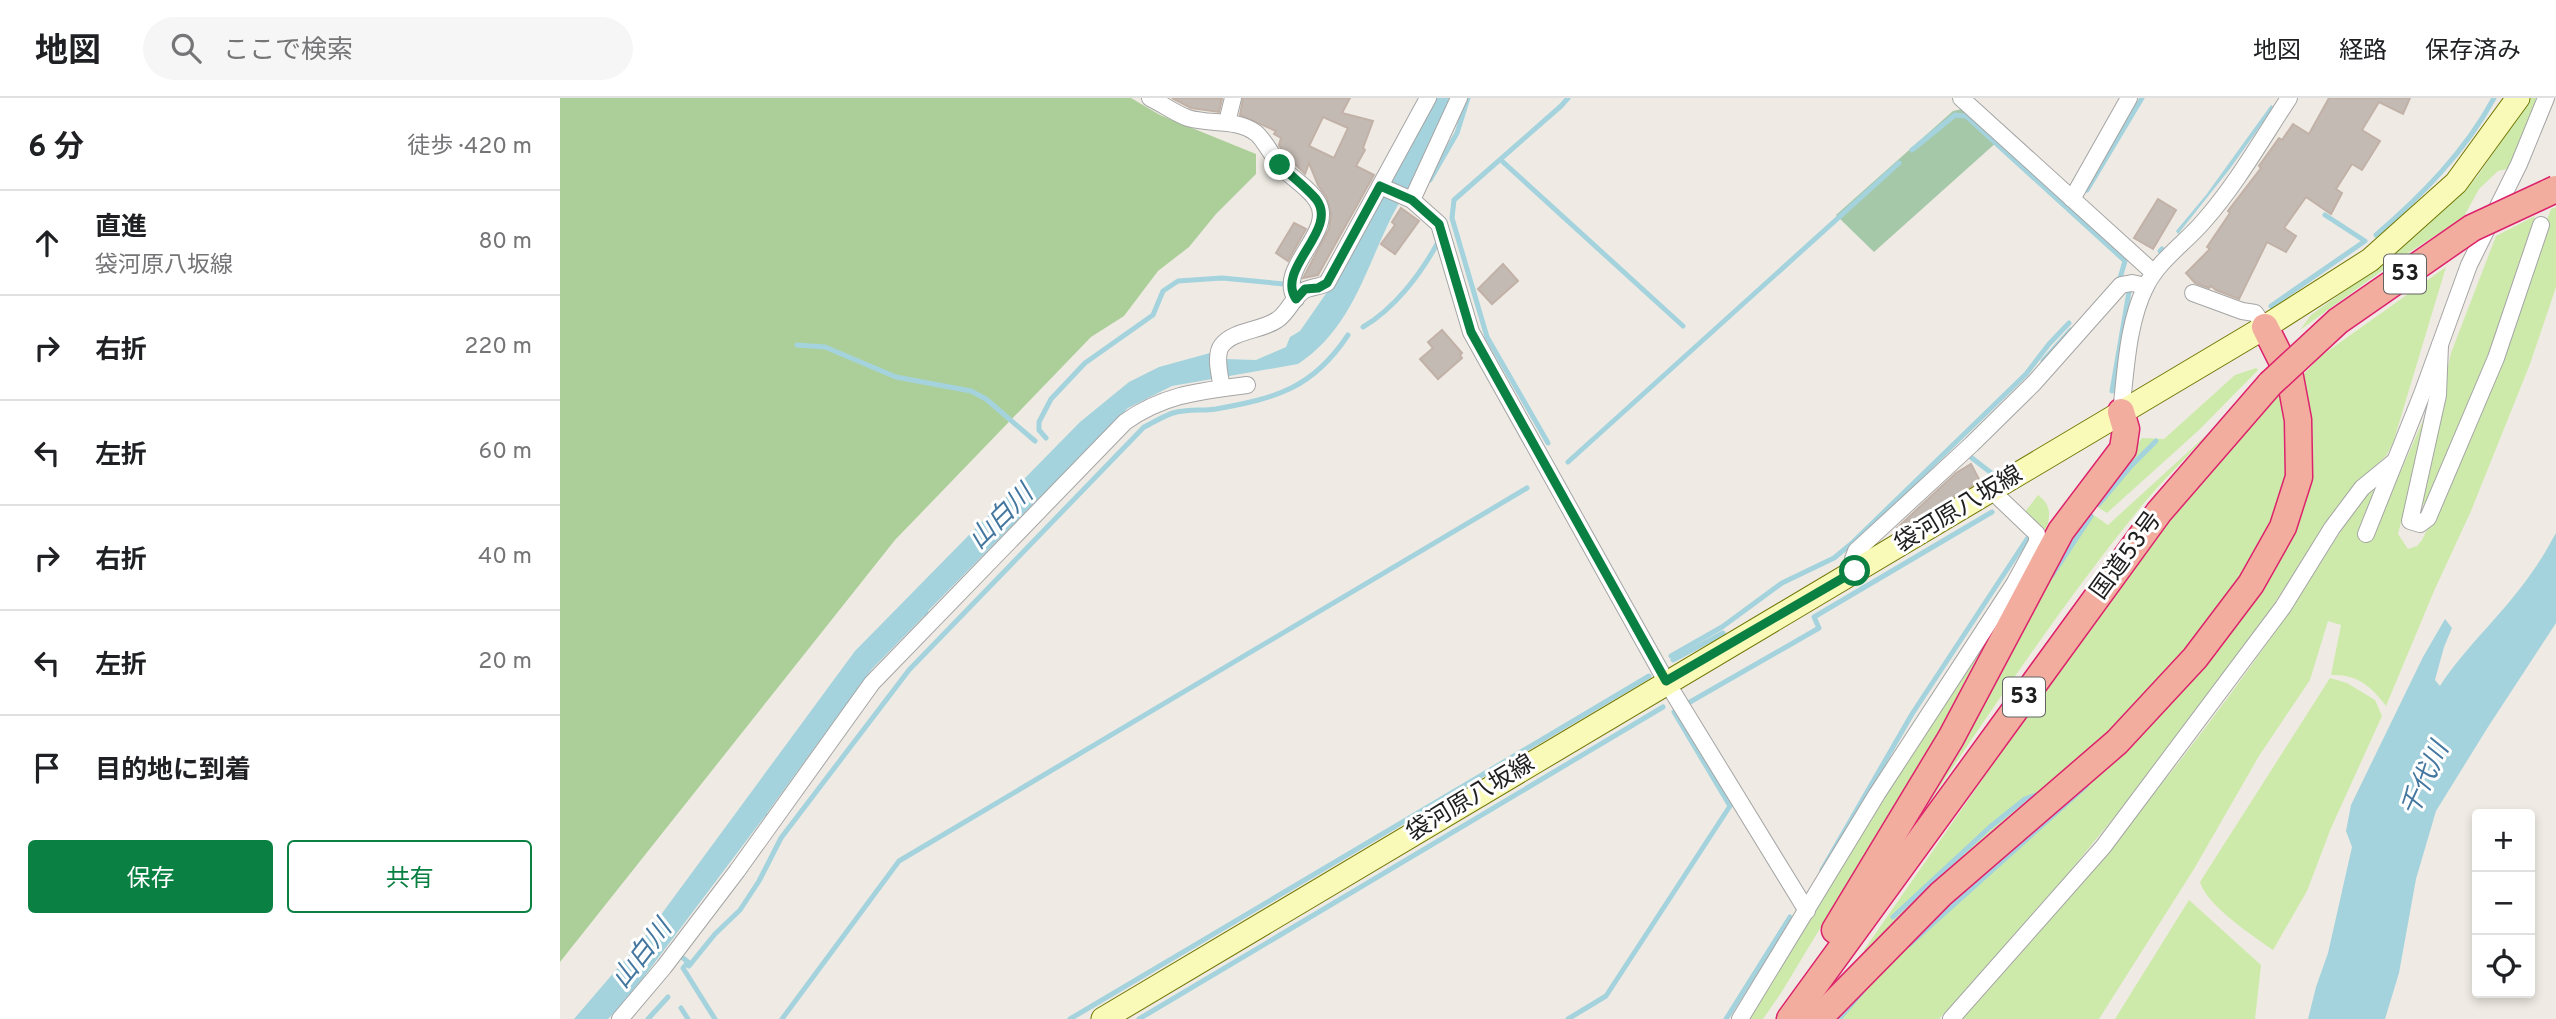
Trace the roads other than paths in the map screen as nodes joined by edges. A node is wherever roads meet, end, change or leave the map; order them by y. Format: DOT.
graph roads {
  1 [pos="1150,98"];
  2 [pos="1233,98"];
  3 [pos="1428,98"];
  4 [pos="1459,98"];
  5 [pos="1961,98"];
  6 [pos="2130,98"];
  7 [pos="2518,98"];
  8 [pos="2546,98"];
  9 [pos="2284,100"];
  10 [pos="1227,122"];
  11 [pos="1380,186"];
  12 [pos="2556,189"];
  13 [pos="1412,200"];
  14 [pos="2072,200"];
  15 [pos="2541,225"];
  16 [pos="2150,280"];
  17 [pos="2193,293"];
  18 [pos="1296,299"];
  19 [pos="2265,327"];
  20 [pos="2440,345"];
  21 [pos="1247,385"];
  22 [pos="1222,388"];
  23 [pos="2122,412"];
  24 [pos="2395,461"];
  25 [pos="1991,490"];
  26 [pos="2366,534"];
  27 [pos="1855,571"];
  28 [pos="1666,681"];
  29 [pos="1807,911"];
  30 [pos="620,1019"];
  31 [pos="1103,1019"];
  32 [pos="1740,1019"];
  33 [pos="1782,1019"];
  34 [pos="1790,1019"];
  35 [pos="1818,1019"];
  36 [pos="1951,1019"];
  1 -- 10 [label="street"];
  2 -- 10 [label="street"];
  3 -- 11 [label="street"];
  4 -- 13 [label="street"];
  5 -- 14 [label="street"];
  6 -- 14 [label="street"];
  7 -- 19 [label="main road, 袋河原八坂線"];
  8 -- 20 [label="street"];
  9 -- 16 [label="street"];
  10 -- 18 [label="street"];
  11 -- 13 [label="street"];
  11 -- 18 [label="street"];
  12 -- 34 [label="highway, 国道53号 / 53, bridge"];
  13 -- 28 [label="street"];
  14 -- 16 [label="street"];
  15 -- 20 [label="street"];
  16 -- 23 [label="street"];
  16 -- 27 [label="street"];
  17 -- 19 [label="street"];
  18 -- 22 [label="street"];
  19 -- 23 [label="main road, 袋河原八坂線"];
  19 -- 35 [label="highway"];
  20 -- 24 [label="street"];
  21 -- 22 [label="street"];
  22 -- 30 [label="street"];
  23 -- 25 [label="main road, 袋河原八坂線"];
  23 -- 33 [label="highway"];
  24 -- 26 [label="street"];
  24 -- 36 [label="street"];
  25 -- 27 [label="main road, 袋河原八坂線"];
  25 -- 29 [label="street"];
  27 -- 28 [label="main road, 袋河原八坂線"];
  28 -- 29 [label="street"];
  28 -- 31 [label="main road, 袋河原八坂線"];
  29 -- 32 [label="street"];
}
